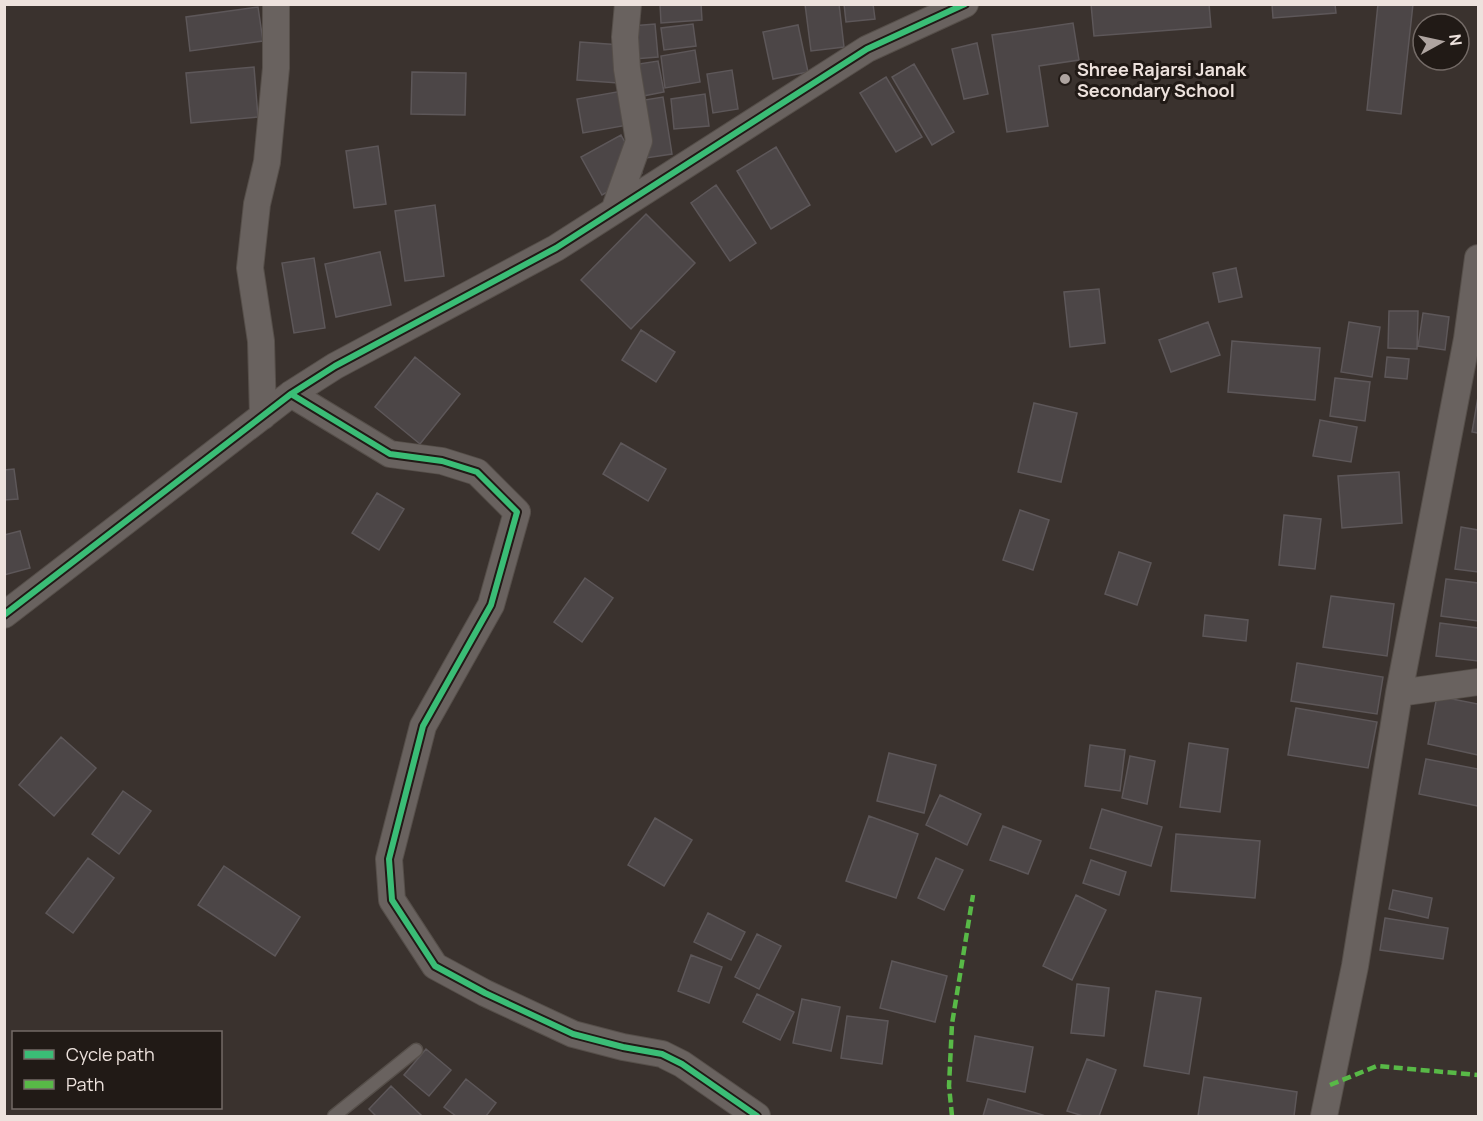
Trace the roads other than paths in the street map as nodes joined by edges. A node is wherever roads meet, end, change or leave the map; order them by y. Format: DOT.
graph roads {
  1 [pos="276,4"];
  2 [pos="628,4"];
  3 [pos="965,4"];
  4 [pos="614,211"];
  5 [pos="1479,258"];
  6 [pos="1473,340"];
  7 [pos="291,394"];
  8 [pos="263,416"];
  9 [pos="4,615"];
  10 [pos="1479,682"];
  11 [pos="1399,693"];
  12 [pos="416,1050"];
  13 [pos="334,1116"];
  14 [pos="757,1116"];
  15 [pos="1324,1116"];
  1 -- 8 [label="street"];
  2 -- 4 [label="street"];
  3 -- 4 [label="street"];
  4 -- 7 [label="street"];
  5 -- 6 [label="street"];
  6 -- 11 [label="street"];
  7 -- 8 [label="street"];
  7 -- 14 [label="street"];
  8 -- 9 [label="street"];
  10 -- 11 [label="street"];
  11 -- 15 [label="street"];
  12 -- 13 [label="lane"];
}
